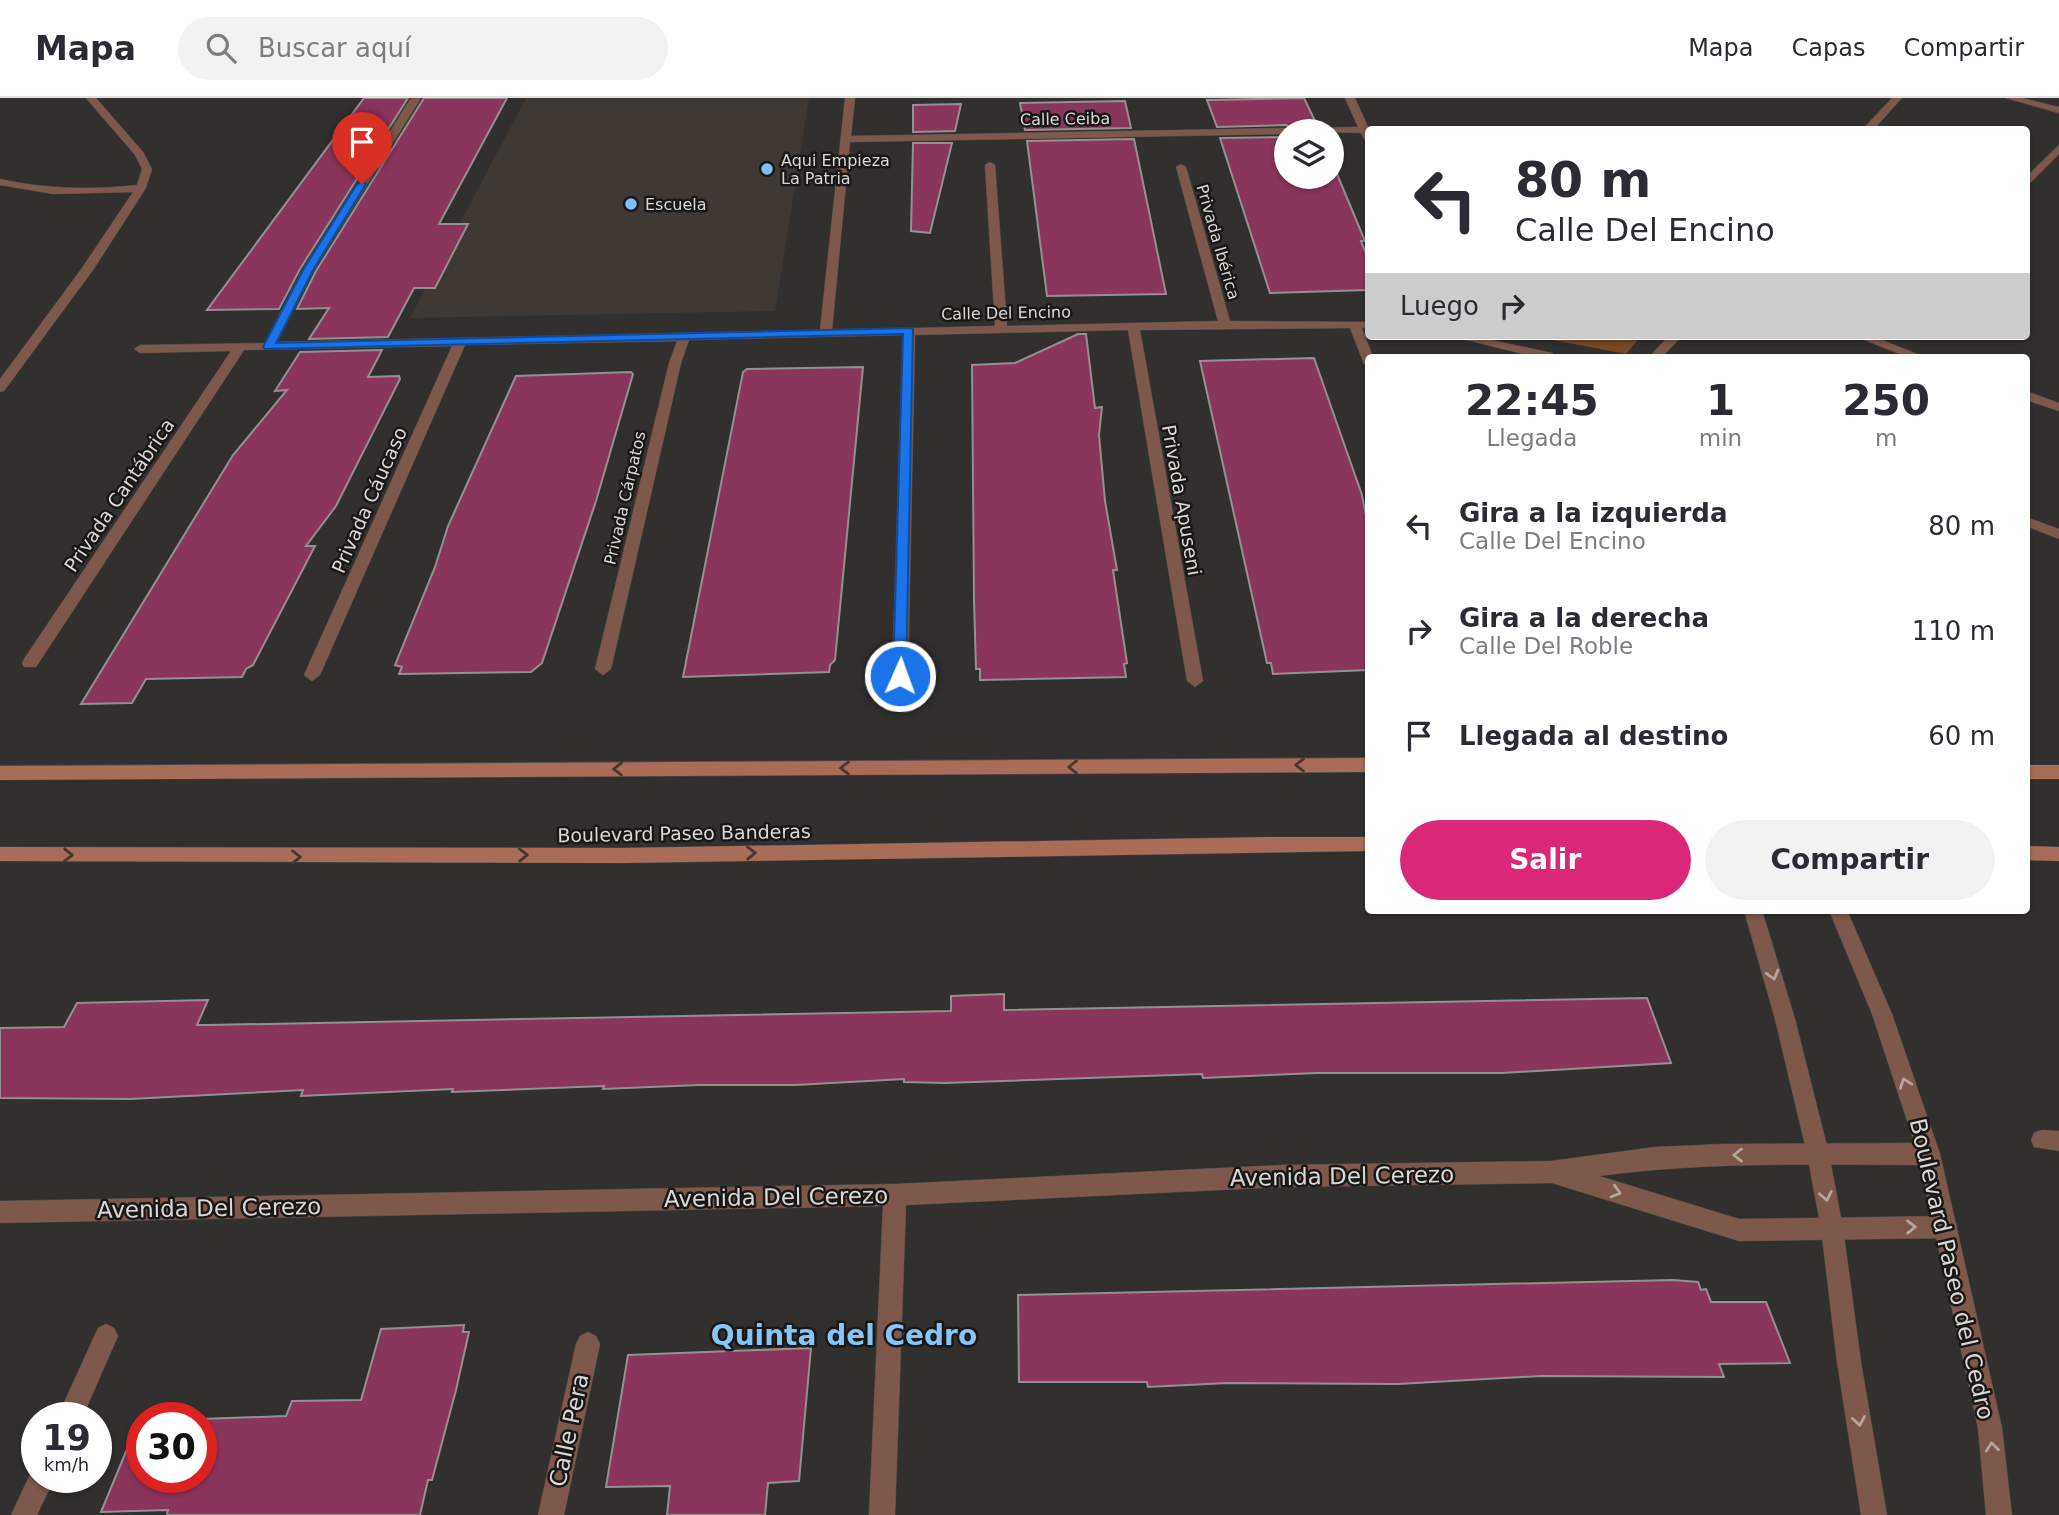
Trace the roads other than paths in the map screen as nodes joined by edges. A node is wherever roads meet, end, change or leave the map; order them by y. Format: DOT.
graph roads {
  1 [pos="91,98"];
  2 [pos="416,98"];
  3 [pos="850,98"];
  4 [pos="1350,98"];
  5 [pos="1897,98"];
  6 [pos="2011,98"];
  7 [pos="2059,110"];
  8 [pos="1871,126"];
  9 [pos="1365,129"];
  10 [pos="1274,131"];
  11 [pos="1344,132"];
  12 [pos="1365,133"];
  13 [pos="845,139"];
  14 [pos="2059,148"];
  15 [pos="990,165"];
  16 [pos="1181,167"];
  17 [pos="2030,180"];
  18 [pos="0,182"];
  19 [pos="141,188"];
  20 [pos="1354,324"];
  21 [pos="1225,325"];
  22 [pos="1365,325"];
  23 [pos="1134,326"];
  24 [pos="1002,329"];
  25 [pos="909,331"];
  26 [pos="826,332"];
  27 [pos="685,336"];
  28 [pos="1476,340"];
  29 [pos="1672,340"];
  30 [pos="1872,340"];
  31 [pos="460,342"];
  32 [pos="269,347"];
  33 [pos="239,348"];
  34 [pos="140,349"];
  35 [pos="1365,354"];
  36 [pos="1539,354"];
  37 [pos="1658,354"];
  38 [pos="1911,354"];
  39 [pos="0,388"];
  40 [pos="2030,396"];
  41 [pos="2059,407"];
  42 [pos="2030,523"];
  43 [pos="2059,534"];
  44 [pos="30,663"];
  45 [pos="603,668"];
  46 [pos="312,675"];
  47 [pos="900,676"];
  48 [pos="1195,681"];
  49 [pos="1365,765"];
  50 [pos="2030,772"];
  51 [pos="2059,772"];
  52 [pos="0,773"];
  53 [pos="1365,844"];
  54 [pos="2030,853"];
  55 [pos="2059,854"];
  56 [pos="0,855"];
  57 [pos="1754,914"];
  58 [pos="1840,914"];
  59 [pos="1818,1154"];
  60 [pos="1929,1154"];
  61 [pos="1551,1172"];
  62 [pos="895,1195"];
  63 [pos="0,1212"];
  64 [pos="1947,1227"];
  65 [pos="1832,1228"];
  66 [pos="106,1336"];
  67 [pos="588,1344"];
  68 [pos="76,1402"];
  69 [pos="34,1493"];
  70 [pos="24,1515"];
  71 [pos="551,1515"];
  72 [pos="882,1515"];
  73 [pos="1874,1515"];
  74 [pos="1999,1515"];
  1 -- 19 [label="street"];
  2 -- 32 [label="street"];
  3 -- 13 [label="street"];
  4 -- 9 [label="street"];
  5 -- 8 [label="street"];
  6 -- 7 [label="street"];
  10 -- 13 [label="street, Calle Ceiba"];
  11 -- 12 [label="street"];
  13 -- 26 [label="street"];
  14 -- 17 [label="street"];
  15 -- 24 [label="street"];
  16 -- 21 [label="street, Privada Ibérica"];
  18 -- 19 [label="street"];
  19 -- 39 [label="street"];
  20 -- 21 [label="street, Calle Del Encino"];
  20 -- 22 [label="street, Calle Del Encino"];
  20 -- 35 [label="street"];
  21 -- 23 [label="street, Calle Del Encino"];
  23 -- 24 [label="street, Calle Del Encino"];
  23 -- 48 [label="street, Privada Apuseni"];
  24 -- 25 [label="street, Calle Del Encino"];
  25 -- 26 [label="street, Calle Del Encino"];
  25 -- 47 [label="street"];
  26 -- 27 [label="street, Calle Del Encino"];
  27 -- 31 [label="street, Calle Del Encino"];
  27 -- 45 [label="street, Privada Cárpatos"];
  28 -- 36 [label="street"];
  29 -- 37 [label="street"];
  30 -- 38 [label="street"];
  31 -- 32 [label="street, Calle Del Encino"];
  31 -- 46 [label="street, Privada Cáucaso"];
  32 -- 33 [label="street, Calle Del Encino"];
  33 -- 34 [label="street, Calle Del Encino"];
  33 -- 44 [label="street, Privada Cantábrica"];
  40 -- 41 [label="street"];
  42 -- 43 [label="street"];
  49 -- 52 [label="main road, one-way"];
  50 -- 51 [label="main road"];
  56 -- 53 [label="main road, Boulevard Paseo Banderas, one-way"];
  54 -- 55 [label="main road"];
  57 -- 59 [label="street, one-way"];
  60 -- 58 [label="street, Boulevard Paseo del Cedro, one-way"];
  59 -- 60 [label="street, Avenida Del Cerezo"];
  59 -- 61 [label="street, Avenida Del Cerezo, one-way"];
  59 -- 65 [label="street, one-way"];
  60 -- 64 [label="street, Boulevard Paseo del Cedro"];
  61 -- 62 [label="street, Avenida Del Cerezo"];
  61 -- 65 [label="street, Avenida Del Cerezo, one-way"];
  62 -- 63 [label="street, Avenida Del Cerezo"];
  62 -- 72 [label="street"];
  65 -- 64 [label="street, Avenida Del Cerezo, one-way"];
  74 -- 64 [label="street, Boulevard Paseo del Cedro, one-way"];
  65 -- 73 [label="street, one-way"];
  66 -- 68 [label="street"];
  67 -- 71 [label="street, Calle Pera"];
  69 -- 70 [label="street"];
}
